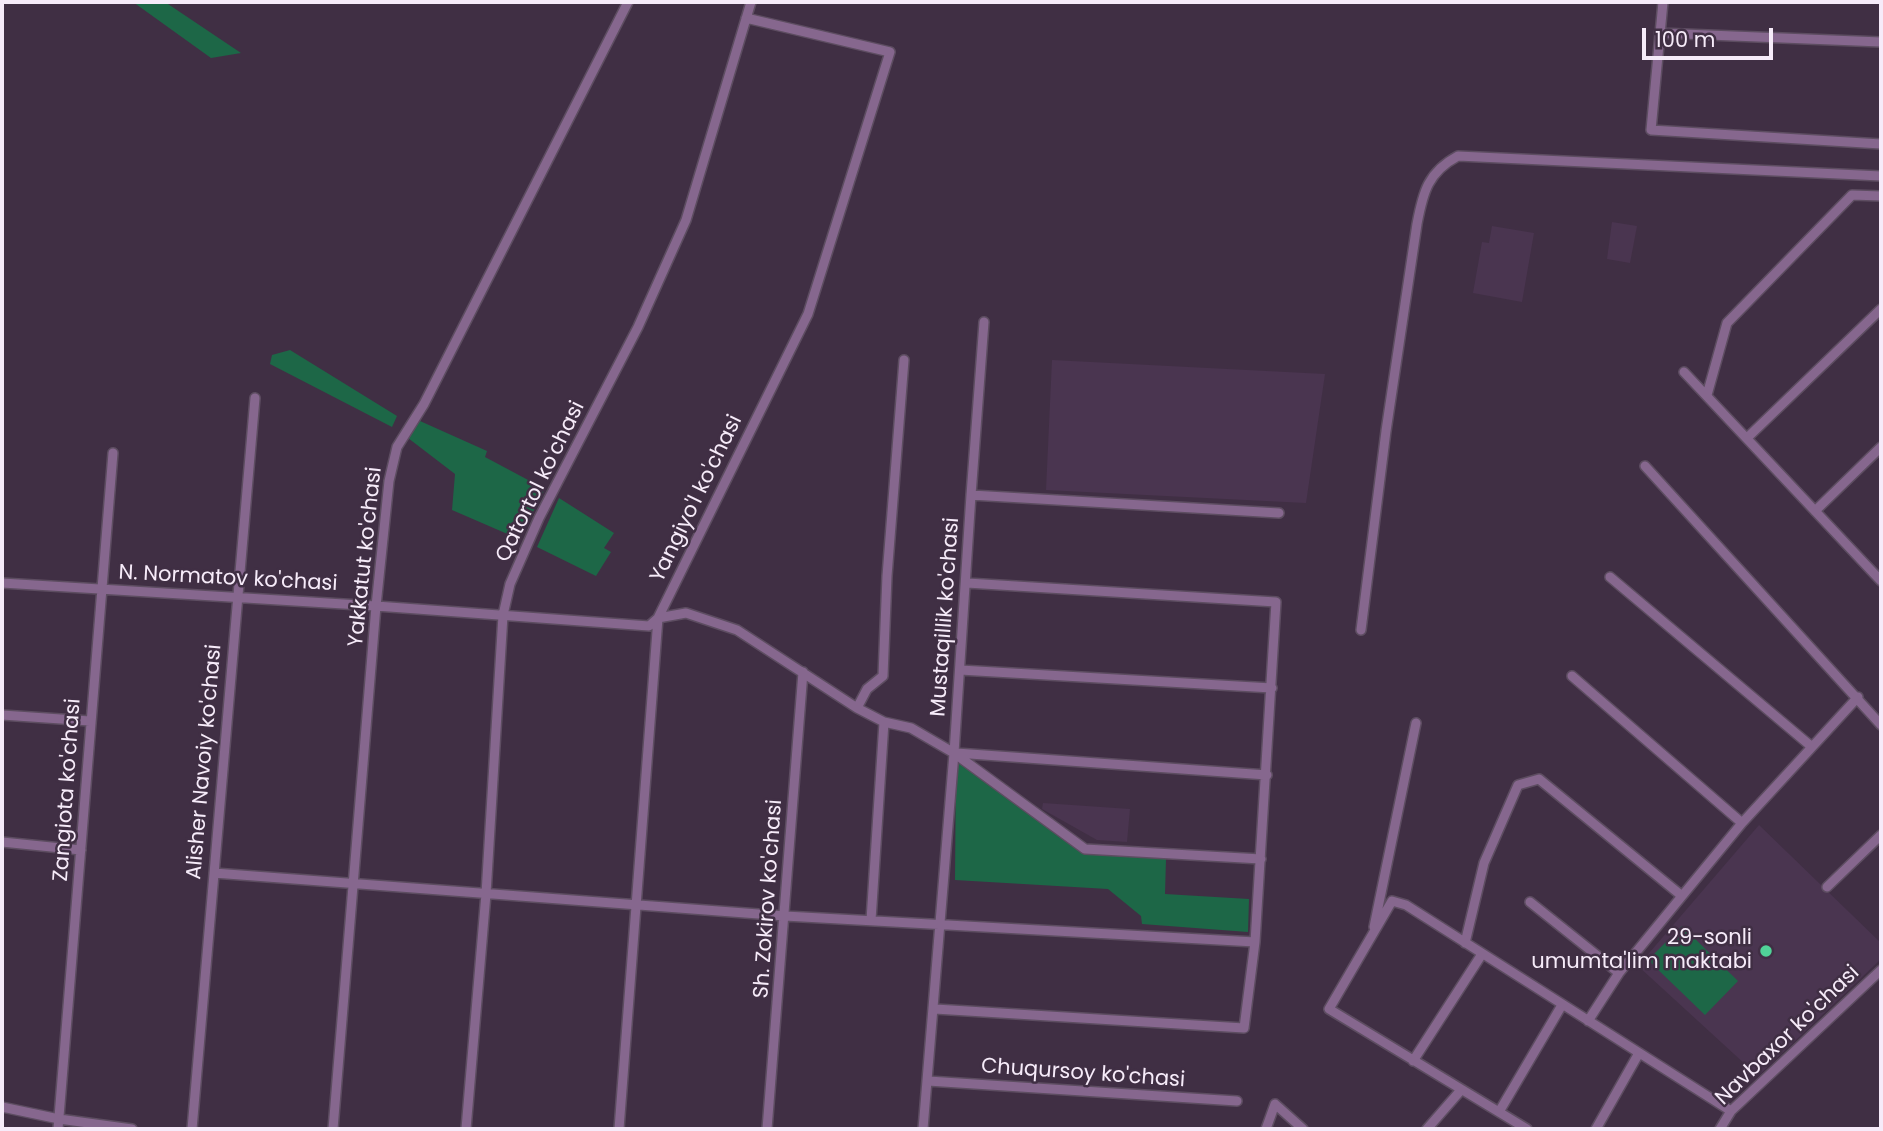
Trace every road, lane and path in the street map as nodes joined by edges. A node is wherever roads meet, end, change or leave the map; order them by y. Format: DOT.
graph roads {
  1 [pos="628,2"];
  2 [pos="751,2"];
  3 [pos="1663,2"];
  4 [pos="746,18"];
  5 [pos="1660,33"];
  6 [pos="1881,42"];
  7 [pos="1881,144"];
  8 [pos="1881,176"];
  9 [pos="1881,196"];
  10 [pos="1881,309"];
  11 [pos="984,322"];
  12 [pos="904,360"];
  13 [pos="1684,372"];
  14 [pos="1707,395"];
  15 [pos="255,398"];
  16 [pos="1747,438"];
  17 [pos="1881,447"];
  18 [pos="113,453"];
  19 [pos="1645,466"];
  20 [pos="971,495"];
  21 [pos="1815,510"];
  22 [pos="1279,513"];
  23 [pos="1610,577"];
  24 [pos="1881,580"];
  25 [pos="2,583"];
  26 [pos="967,583"];
  27 [pos="102,589"];
  28 [pos="237,597"];
  29 [pos="376,606"];
  30 [pos="503,615"];
  31 [pos="658,618"];
  32 [pos="1361,630"];
  33 [pos="960,670"];
  34 [pos="803,672"];
  35 [pos="1572,676"];
  36 [pos="1272,688"];
  37 [pos="1858,697"];
  38 [pos="857,708"];
  39 [pos="2,715"];
  40 [pos="90,720"];
  41 [pos="884,722"];
  42 [pos="1416,723"];
  43 [pos="1881,725"];
  44 [pos="1812,747"];
  45 [pos="954,753"];
  46 [pos="1267,775"];
  47 [pos="1742,823"];
  48 [pos="1881,835"];
  49 [pos="2,842"];
  50 [pos="81,850"];
  51 [pos="1261,859"];
  52 [pos="214,873"];
  53 [pos="354,884"];
  54 [pos="1827,887"];
  55 [pos="486,894"];
  56 [pos="1682,896"];
  57 [pos="1530,902"];
  58 [pos="636,905"];
  59 [pos="785,916"];
  60 [pos="871,920"];
  61 [pos="942,923"];
  62 [pos="1372,935"];
  63 [pos="1255,942"];
  64 [pos="1465,943"];
  65 [pos="1482,954"];
  66 [pos="1881,970"];
  67 [pos="1619,973"];
  68 [pos="1562,1005"];
  69 [pos="935,1009"];
  70 [pos="1588,1021"];
  71 [pos="1639,1053"];
  72 [pos="1413,1061"];
  73 [pos="928,1081"];
  74 [pos="1461,1090"];
  75 [pos="1237,1101"];
  76 [pos="2,1107"];
  77 [pos="1731,1111"];
  78 [pos="1499,1112"];
  79 [pos="59,1119"];
  80 [pos="58,1129"];
  81 [pos="132,1129"];
  82 [pos="192,1129"];
  83 [pos="334,1129"];
  84 [pos="466,1129"];
  85 [pos="619,1129"];
  86 [pos="767,1129"];
  87 [pos="923,1129"];
  88 [pos="1266,1129"];
  89 [pos="1303,1129"];
  90 [pos="1427,1129"];
  91 [pos="1527,1129"];
  92 [pos="1596,1129"];
  93 [pos="1720,1129"];
  1 -- 29 [label="street, Yakkatut ko'chasi"];
  2 -- 4 [label="street, Qatortol ko'chasi"];
  3 -- 5 [label="street"];
  4 -- 30 [label="street, Qatortol ko'chasi"];
  4 -- 31 [label="street, Yangiyo'l ko'chasi"];
  5 -- 6 [label="street"];
  5 -- 7 [label="street"];
  8 -- 32 [label="street"];
  9 -- 14 [label="street"];
  10 -- 16 [label="street"];
  11 -- 20 [label="street"];
  12 -- 38 [label="street"];
  13 -- 14 [label="street"];
  14 -- 16 [label="street"];
  15 -- 28 [label="street, Alisher Navoiy ko'chasi"];
  16 -- 21 [label="street"];
  17 -- 21 [label="street"];
  18 -- 27 [label="street, Zangiota ko'chasi"];
  19 -- 37 [label="street"];
  20 -- 22 [label="street, Mustaqillik ko'chasi"];
  20 -- 26 [label="street, Mustaqillik ko'chasi"];
  21 -- 24 [label="street"];
  23 -- 44 [label="street"];
  25 -- 27 [label="street, N. Normatov ko'chasi"];
  26 -- 33 [label="street, Mustaqillik ko'chasi"];
  26 -- 36 [label="street"];
  27 -- 28 [label="street, N. Normatov ko'chasi"];
  27 -- 40 [label="street, Zangiota ko'chasi"];
  28 -- 29 [label="street, N. Normatov ko'chasi"];
  28 -- 52 [label="street, Alisher Navoiy ko'chasi"];
  29 -- 30 [label="street, N. Normatov ko'chasi"];
  29 -- 53 [label="street, Yakkatut ko'chasi"];
  30 -- 31 [label="street, N. Normatov ko'chasi"];
  30 -- 55 [label="street, Qatortol ko'chasi"];
  31 -- 34 [label="street"];
  31 -- 58 [label="street, Yangiyo'l ko'chasi"];
  33 -- 36 [label="street"];
  33 -- 45 [label="street, Mustaqillik ko'chasi"];
  34 -- 38 [label="street"];
  34 -- 59 [label="street, Sh. Zokirov ko'chasi"];
  35 -- 47 [label="street"];
  36 -- 46 [label="street"];
  37 -- 43 [label="street"];
  37 -- 44 [label="street"];
  38 -- 41 [label="street"];
  39 -- 40 [label="street"];
  40 -- 50 [label="street, Zangiota ko'chasi"];
  41 -- 45 [label="street"];
  41 -- 60 [label="street"];
  42 -- 62 [label="street"];
  44 -- 47 [label="street"];
  45 -- 46 [label="street"];
  45 -- 51 [label="street"];
  45 -- 61 [label="street, Mustaqillik ko'chasi"];
  46 -- 51 [label="street"];
  47 -- 56 [label="street"];
  48 -- 54 [label="street"];
  49 -- 50 [label="street"];
  50 -- 79 [label="street, Zangiota ko'chasi"];
  51 -- 63 [label="street"];
  52 -- 53 [label="street"];
  52 -- 82 [label="street, Alisher Navoiy ko'chasi"];
  53 -- 55 [label="street"];
  53 -- 83 [label="street, Yakkatut ko'chasi"];
  55 -- 58 [label="street"];
  55 -- 84 [label="street, Qatortol ko'chasi"];
  56 -- 64 [label="street"];
  56 -- 67 [label="street"];
  57 -- 67 [label="street"];
  58 -- 59 [label="street"];
  58 -- 85 [label="street, Yangiyo'l ko'chasi"];
  59 -- 60 [label="street"];
  59 -- 86 [label="street, Sh. Zokirov ko'chasi"];
  60 -- 61 [label="street"];
  61 -- 63 [label="street"];
  61 -- 69 [label="street, Mustaqillik ko'chasi"];
  62 -- 64 [label="street"];
  62 -- 72 [label="street"];
  63 -- 69 [label="street"];
  64 -- 65 [label="street"];
  65 -- 68 [label="street"];
  65 -- 72 [label="street"];
  66 -- 77 [label="street, Navbaxor ko'chasi"];
  67 -- 70 [label="street"];
  68 -- 70 [label="street"];
  68 -- 78 [label="street"];
  69 -- 73 [label="street, Mustaqillik ko'chasi"];
  70 -- 71 [label="street"];
  71 -- 77 [label="street"];
  71 -- 92 [label="street"];
  72 -- 74 [label="street"];
  73 -- 75 [label="street, Chuqursoy ko'chasi"];
  73 -- 87 [label="street, Mustaqillik ko'chasi"];
  74 -- 78 [label="street"];
  74 -- 90 [label="street"];
  76 -- 79 [label="street"];
  77 -- 93 [label="street, Navbaxor ko'chasi"];
  78 -- 91 [label="street"];
  79 -- 80 [label="street, Zangiota ko'chasi"];
  79 -- 81 [label="street"];
  88 -- 89 [label="street"];
}
